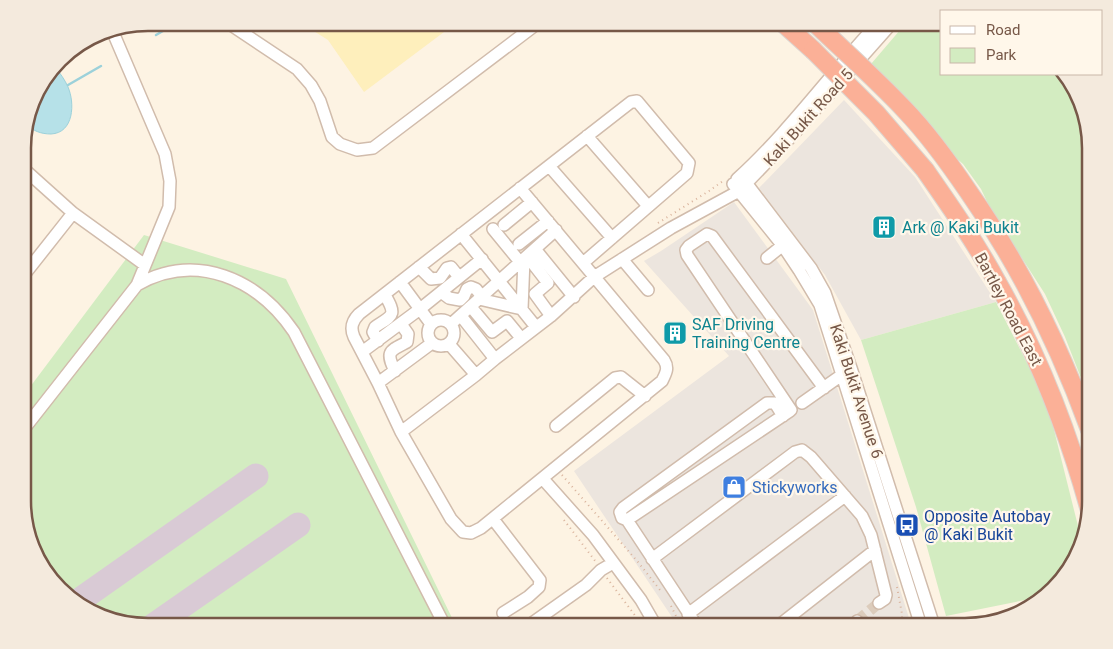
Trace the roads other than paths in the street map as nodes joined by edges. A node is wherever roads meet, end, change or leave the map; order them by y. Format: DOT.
graph roads {
  1 [pos="793,31"];
  2 [pos="824,31"];
  3 [pos="870,31"];
  4 [pos="883,31"];
  5 [pos="242,32"];
  6 [pos="526,32"];
  7 [pos="115,36"];
  8 [pos="587,136"];
  9 [pos="549,166"];
  10 [pos="31,175"];
  11 [pos="737,183"];
  12 [pos="520,188"];
  13 [pos="532,202"];
  14 [pos="648,206"];
  15 [pos="73,213"];
  16 [pos="548,221"];
  17 [pos="513,230"];
  18 [pos="556,230"];
  19 [pos="462,234"];
  20 [pos="612,238"];
  21 [pos="786,243"];
  22 [pos="527,257"];
  23 [pos="767,258"];
  24 [pos="482,259"];
  25 [pos="622,259"];
  26 [pos="583,263"];
  27 [pos="145,265"];
  28 [pos="31,267"];
  29 [pos="419,267"];
  30 [pos="459,277"];
  31 [pos="594,277"];
  32 [pos="500,280"];
  33 [pos="400,282"];
  34 [pos="137,285"];
  35 [pos="648,290"];
  36 [pos="442,292"];
  37 [pos="385,294"];
  38 [pos="574,297"];
  39 [pos="477,301"];
  40 [pos="420,309"];
  41 [pos="522,309"];
  42 [pos="461,316"];
  43 [pos="551,316"];
  44 [pos="400,324"];
  45 [pos="432,324"];
  46 [pos="451,324"];
  47 [pos="536,327"];
  48 [pos="521,338"];
  49 [pos="378,341"];
  50 [pos="432,344"];
  51 [pos="449,344"];
  52 [pos="362,352"];
  53 [pos="494,359"];
  54 [pos="851,368"];
  55 [pos="395,371"];
  56 [pos="476,375"];
  57 [pos="842,376"];
  58 [pos="378,383"];
  59 [pos="824,388"];
  60 [pos="645,396"];
  61 [pos="1081,405"];
  62 [pos="793,409"];
  63 [pos="31,420"];
  64 [pos="556,426"];
  65 [pos="401,432"];
  66 [pos="1081,478"];
  67 [pos="543,479"];
  68 [pos="845,496"];
  69 [pos="493,518"];
  70 [pos="627,520"];
  71 [pos="875,550"];
  72 [pos="652,559"];
  73 [pos="613,563"];
  74 [pos="879,603"];
  75 [pos="503,613"];
  76 [pos="688,614"];
  77 [pos="651,617"];
  78 [pos="691,617"];
  79 [pos="789,617"];
  80 [pos="918,617"];
  81 [pos="934,617"];
  82 [pos="441,618"];
  83 [pos="540,618"];
  1 -- 66 [label="highway, Bartley Road East, bridge"];
  2 -- 61 [label="highway, Bartley Road East, bridge"];
  3 -- 11 [label="street, Kaki Bukit Road 5"];
  4 -- 11 [label="street, Kaki Bukit Road 5"];
  5 -- 6 [label="street"];
  7 -- 27 [label="street"];
  8 -- 9 [label="street"];
  8 -- 14 [label="street"];
  8 -- 14 [label="street"];
  9 -- 12 [label="street"];
  9 -- 20 [label="street"];
  10 -- 15 [label="street"];
  11 -- 21 [label="street, Kaki Bukit Avenue 6"];
  11 -- 25 [label="street, Kaki Bukit Road 5"];
  12 -- 13 [label="street"];
  12 -- 19 [label="street"];
  13 -- 16 [label="street"];
  13 -- 17 [label="street"];
  14 -- 20 [label="street"];
  15 -- 27 [label="street"];
  15 -- 28 [label="street"];
  16 -- 17 [label="street"];
  16 -- 18 [label="street"];
  17 -- 22 [label="street"];
  18 -- 22 [label="street"];
  18 -- 26 [label="street"];
  19 -- 24 [label="street"];
  19 -- 29 [label="street"];
  20 -- 26 [label="street"];
  21 -- 23 [label="street"];
  21 -- 54 [label="street, Kaki Bukit Avenue 6"];
  21 -- 57 [label="street, Kaki Bukit Avenue 6"];
  22 -- 32 [label="street"];
  22 -- 38 [label="street"];
  22 -- 41 [label="street"];
  22 -- 43 [label="street"];
  24 -- 30 [label="street"];
  24 -- 32 [label="street"];
  25 -- 31 [label="street, Kaki Bukit Road 5"];
  25 -- 35 [label="street"];
  26 -- 31 [label="street"];
  27 -- 34 [label="street"];
  29 -- 30 [label="street"];
  29 -- 33 [label="street"];
  30 -- 36 [label="street"];
  31 -- 38 [label="street, Kaki Bukit Road 5"];
  31 -- 60 [label="street"];
  32 -- 39 [label="street"];
  32 -- 41 [label="street"];
  33 -- 37 [label="street"];
  33 -- 40 [label="street"];
  34 -- 63 [label="street"];
  34 -- 82 [label="street"];
  36 -- 39 [label="street"];
  36 -- 40 [label="street"];
  37 -- 49 [label="street"];
  37 -- 52 [label="street"];
  38 -- 43 [label="street, Kaki Bukit Road 5"];
  39 -- 41 [label="street"];
  39 -- 42 [label="street"];
  39 -- 48 [label="street"];
  40 -- 44 [label="street"];
  40 -- 45 [label="street"];
  41 -- 47 [label="street"];
  42 -- 46 [label="street"];
  42 -- 53 [label="street"];
  43 -- 47 [label="street, Kaki Bukit Road 5"];
  44 -- 49 [label="street"];
  44 -- 55 [label="street"];
  45 -- 46 [label="street"];
  45 -- 50 [label="street"];
  46 -- 51 [label="street"];
  47 -- 48 [label="street, Kaki Bukit Road 5"];
  48 -- 53 [label="street, Kaki Bukit Road 5"];
  49 -- 52 [label="street"];
  50 -- 51 [label="street"];
  50 -- 55 [label="street"];
  51 -- 56 [label="street"];
  52 -- 58 [label="street"];
  53 -- 56 [label="street, Kaki Bukit Road 5"];
  54 -- 57 [label="street"];
  54 -- 81 [label="street, Kaki Bukit Avenue 6"];
  55 -- 58 [label="street"];
  56 -- 65 [label="street, Kaki Bukit Road 5"];
  57 -- 59 [label="street"];
  57 -- 80 [label="street, Kaki Bukit Avenue 6"];
  58 -- 65 [label="street"];
  59 -- 62 [label="street"];
  59 -- 62 [label="street"];
  60 -- 64 [label="street"];
  60 -- 67 [label="street"];
  62 -- 70 [label="street"];
  62 -- 70 [label="street"];
  65 -- 69 [label="street"];
  67 -- 69 [label="street"];
  67 -- 73 [label="street"];
  68 -- 71 [label="street"];
  68 -- 72 [label="street"];
  68 -- 76 [label="street"];
  69 -- 75 [label="street"];
  70 -- 72 [label="street"];
  71 -- 74 [label="street"];
  71 -- 79 [label="street"];
  72 -- 76 [label="street"];
  73 -- 77 [label="street"];
  73 -- 83 [label="street"];
  76 -- 78 [label="street"];
}
